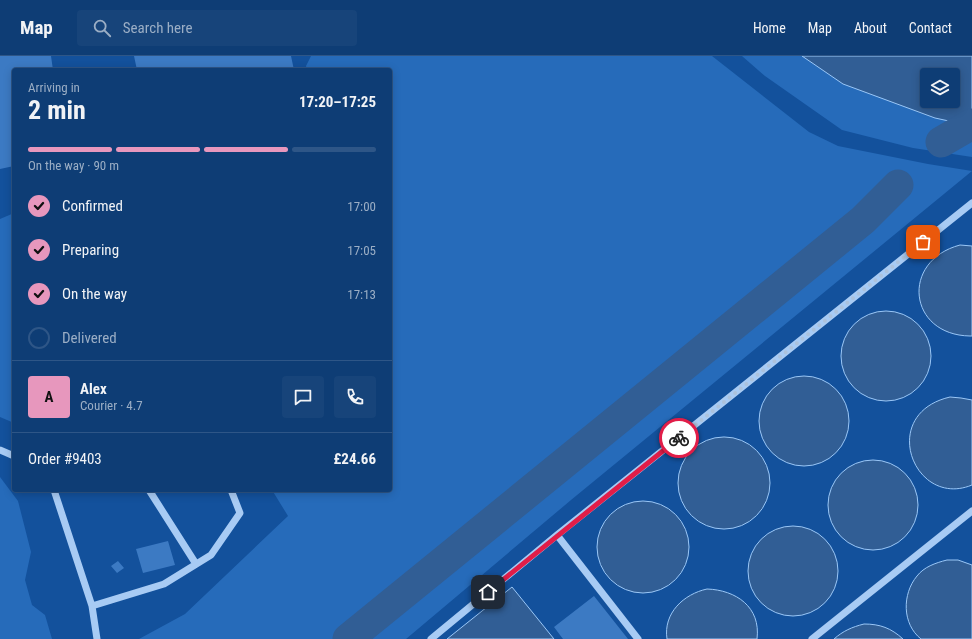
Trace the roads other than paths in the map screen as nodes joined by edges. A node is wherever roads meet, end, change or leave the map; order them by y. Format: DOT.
graph roads {
  1 [pos="972,203"];
  2 [pos="0,450"];
  3 [pos="12,455"];
  4 [pos="55,492"];
  5 [pos="150,492"];
  6 [pos="232,492"];
  7 [pos="972,511"];
  8 [pos="557,535"];
  9 [pos="196,564"];
  10 [pos="92,606"];
  11 [pos="97,639"];
  12 [pos="431,639"];
  13 [pos="638,639"];
  14 [pos="812,639"];
  1 -- 8 [label="lane"];
  2 -- 3 [label="lane"];
  4 -- 10 [label="lane"];
  5 -- 9 [label="lane"];
  6 -- 9 [label="lane"];
  7 -- 14 [label="lane"];
  8 -- 12 [label="lane"];
  8 -- 13 [label="lane"];
  9 -- 10 [label="lane"];
  10 -- 11 [label="lane"];
}
